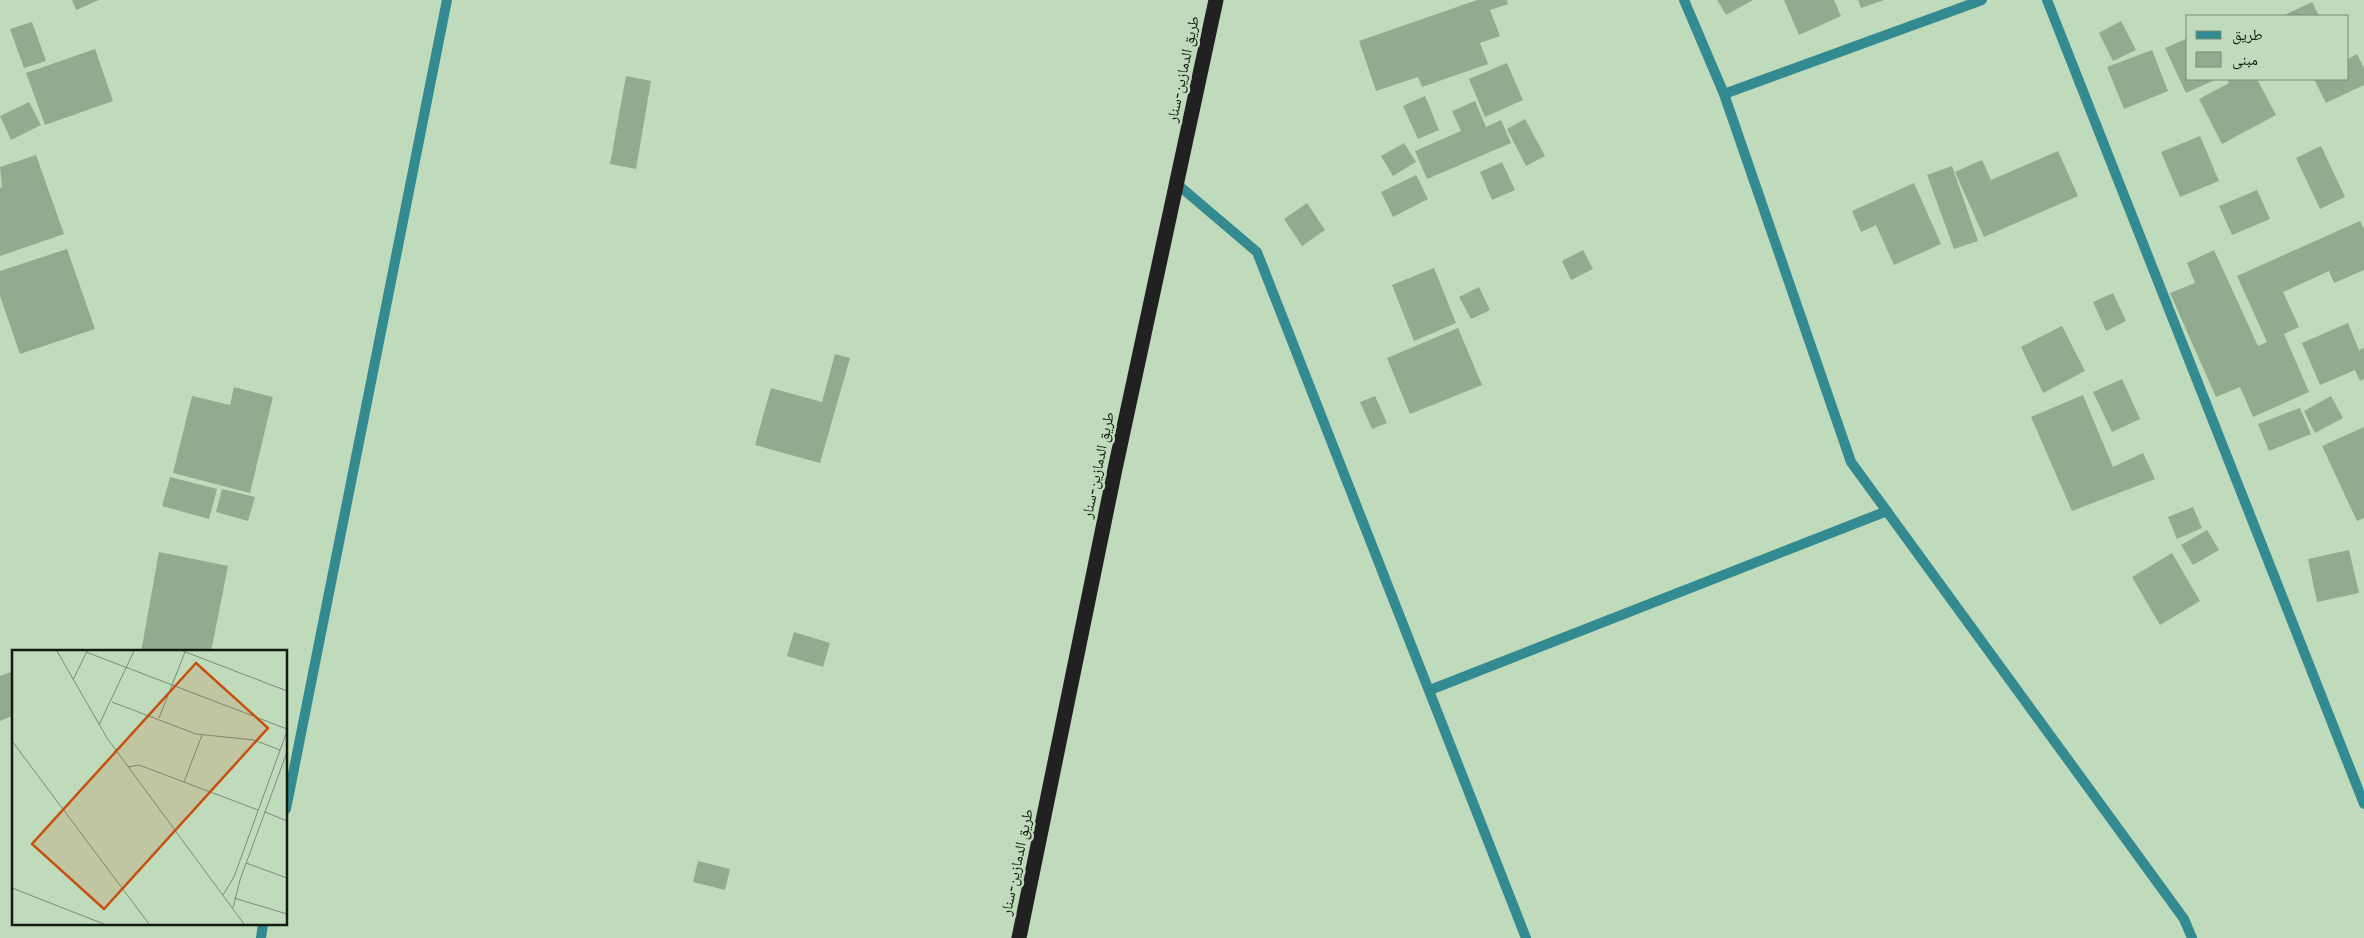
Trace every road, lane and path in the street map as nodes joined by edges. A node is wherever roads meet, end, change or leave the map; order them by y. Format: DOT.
graph roads {
  1 [pos="447,0"];
  2 [pos="1216,0"];
  3 [pos="1684,0"];
  4 [pos="1982,0"];
  5 [pos="2047,0"];
  6 [pos="1724,94"];
  7 [pos="1176,184"];
  8 [pos="1887,511"];
  9 [pos="1430,690"];
  10 [pos="288,799"];
  11 [pos="2364,804"];
  12 [pos="1019,938"];
  13 [pos="1526,938"];
  14 [pos="2192,938"];
  1 -- 10 [label="street"];
  2 -- 7 [label="highway, طريق الدمازين-سنار"];
  3 -- 6 [label="street"];
  4 -- 6 [label="street"];
  5 -- 11 [label="street"];
  6 -- 8 [label="street"];
  7 -- 9 [label="street"];
  7 -- 12 [label="highway, طريق الدمازين-سنار"];
  8 -- 9 [label="street"];
  8 -- 14 [label="street"];
  9 -- 13 [label="street"];
}
